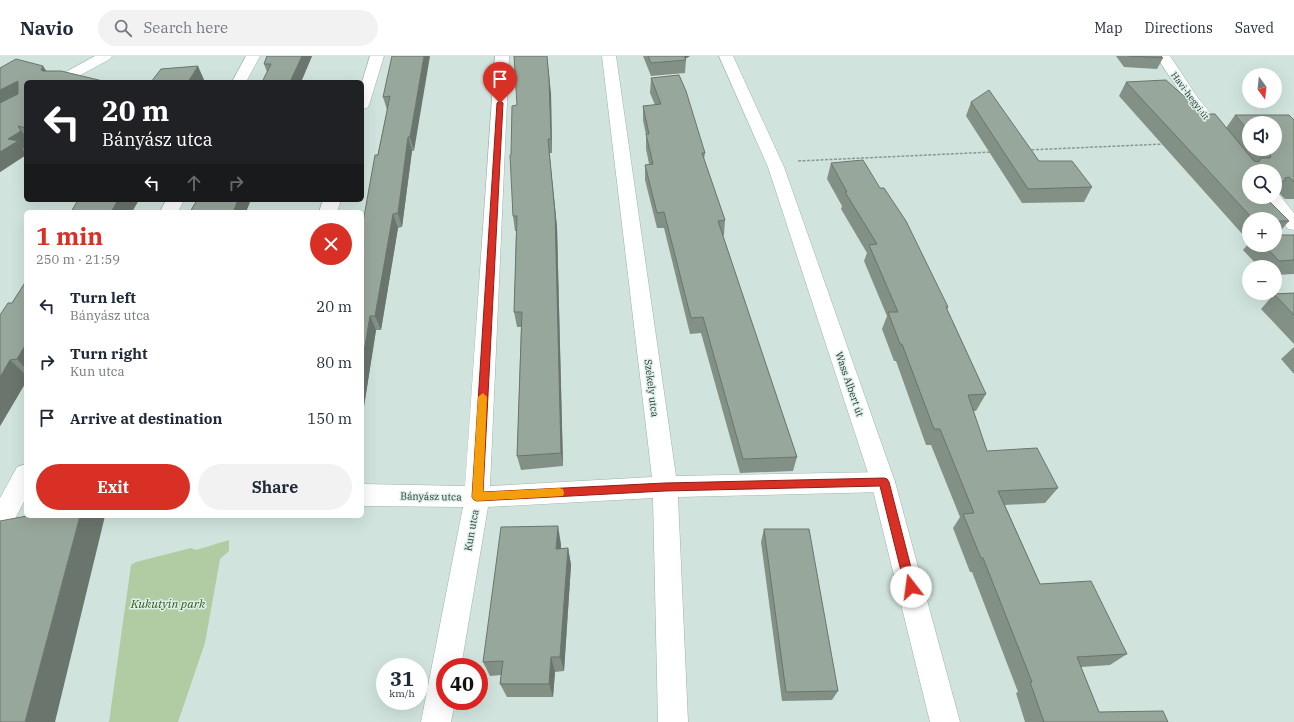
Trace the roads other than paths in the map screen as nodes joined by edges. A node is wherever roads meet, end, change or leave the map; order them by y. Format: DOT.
graph roads {
  1 [pos="105,56"];
  2 [pos="253,56"];
  3 [pos="377,56"];
  4 [pos="502,56"];
  5 [pos="609,56"];
  6 [pos="726,56"];
  7 [pos="1163,56"];
  8 [pos="62,80"];
  9 [pos="240,80"];
  10 [pos="364,98"];
  11 [pos="1245,164"];
  12 [pos="1278,204"];
  13 [pos="1294,224"];
  14 [pos="24,480"];
  15 [pos="884,482"];
  16 [pos="665,487"];
  17 [pos="364,495"];
  18 [pos="477,497"];
  19 [pos="8,525"];
  20 [pos="448,658"];
  21 [pos="438,710"];
  22 [pos="436,722"];
  23 [pos="673,722"];
  24 [pos="946,722"];
  1 -- 8 [label="street"];
  2 -- 9 [label="street"];
  3 -- 10 [label="street"];
  4 -- 18 [label="street, Kun utca"];
  5 -- 16 [label="street, Székely utca"];
  6 -- 15 [label="street, Wass Albert út"];
  7 -- 11 [label="street, Havi-hegyi út"];
  12 -- 13 [label="street"];
  14 -- 19 [label="street"];
  15 -- 16 [label="street, Bányász utca"];
  15 -- 24 [label="street, Wass Albert út"];
  16 -- 18 [label="street, Bányász utca"];
  16 -- 23 [label="street, Székely utca"];
  17 -- 18 [label="street, Bányász utca"];
  18 -- 20 [label="street, Kun utca"];
  21 -- 22 [label="street"];
}
